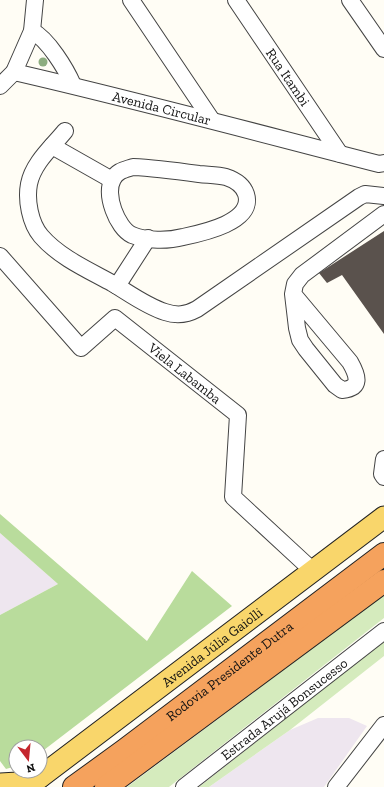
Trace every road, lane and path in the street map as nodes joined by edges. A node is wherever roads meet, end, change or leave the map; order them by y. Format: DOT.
graph roads {
  1 [pos="35,0"];
  2 [pos="131,0"];
  3 [pos="236,0"];
  4 [pos="350,0"];
  5 [pos="32,31"];
  6 [pos="384,49"];
  7 [pos="14,72"];
  8 [pos="0,86"];
  9 [pos="73,86"];
  10 [pos="211,119"];
  11 [pos="65,132"];
  12 [pos="52,146"];
  13 [pos="340,154"];
  14 [pos="384,163"];
  15 [pos="112,180"];
  16 [pos="384,196"];
  17 [pos="384,214"];
  18 [pos="148,238"];
  19 [pos="0,256"];
  20 [pos="117,286"];
  21 [pos="293,294"];
  22 [pos="384,459"];
  23 [pos="384,477"];
  24 [pos="384,517"];
  25 [pos="384,554"];
  26 [pos="312,570"];
  27 [pos="384,581"];
  28 [pos="384,631"];
  29 [pos="384,725"];
  30 [pos="34,782"];
  31 [pos="0,784"];
  32 [pos="74,787"];
  33 [pos="106,787"];
  34 [pos="184,787"];
  35 [pos="336,787"];
  1 -- 5 [label="street"];
  2 -- 10 [label="street"];
  3 -- 13 [label="street, Rua Itambi"];
  4 -- 6 [label="street"];
  5 -- 7 [label="street"];
  5 -- 9 [label="street"];
  7 -- 8 [label="street"];
  7 -- 9 [label="street, Avenida Circular"];
  9 -- 10 [label="street, Avenida Circular"];
  10 -- 13 [label="street, Avenida Circular"];
  11 -- 12 [label="street"];
  12 -- 15 [label="street"];
  12 -- 20 [label="street"];
  13 -- 14 [label="street, Avenida Circular"];
  15 -- 18 [label="street"];
  15 -- 18 [label="street"];
  16 -- 20 [label="street"];
  17 -- 21 [label="street"];
  18 -- 20 [label="street"];
  19 -- 26 [label="street, Viela Labamba"];
  21 -- 21 [label="street"];
  22 -- 23 [label="street"];
  24 -- 26 [label="main road, Avenida Júlia Gaiolli"];
  25 -- 32 [label="highway, Rodovia Presidente Dutra"];
  26 -- 30 [label="main road, Avenida Júlia Gaiolli"];
  27 -- 33 [label="highway, Rodovia Presidente Dutra"];
  28 -- 34 [label="street, Estrada Arujá Bonsucesso"];
  29 -- 35 [label="street"];
  30 -- 31 [label="main road, Avenida Júlia Gaiolli"];
}
